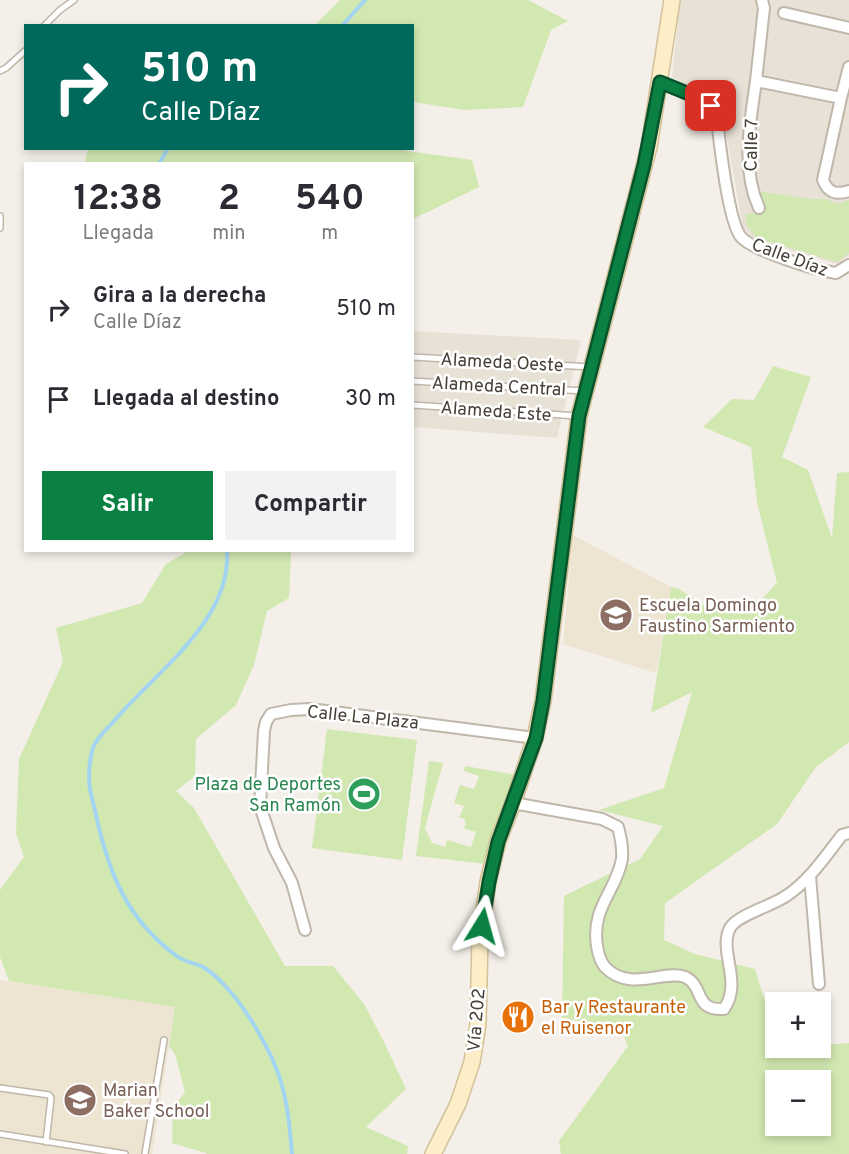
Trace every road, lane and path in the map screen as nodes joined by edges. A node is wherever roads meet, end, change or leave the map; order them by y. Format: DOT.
graph roads {
  1 [pos="74,0"];
  2 [pos="672,0"];
  3 [pos="762,0"];
  4 [pos="784,13"];
  5 [pos="46,24"];
  6 [pos="849,28"];
  7 [pos="24,52"];
  8 [pos="849,68"];
  9 [pos="0,71"];
  10 [pos="756,81"];
  11 [pos="660,82"];
  12 [pos="841,98"];
  13 [pos="849,191"];
  14 [pos="759,208"];
  15 [pos="0,216"];
  16 [pos="0,228"];
  17 [pos="849,265"];
  18 [pos="414,357"];
  19 [pos="591,367"];
  20 [pos="414,381"];
  21 [pos="586,391"];
  22 [pos="414,405"];
  23 [pos="579,416"];
  24 [pos="536,738"];
  25 [pos="513,803"];
  26 [pos="849,833"];
  27 [pos="810,876"];
  28 [pos="305,930"];
  29 [pos="819,984"];
  30 [pos="164,1040"];
  31 [pos="0,1088"];
  32 [pos="0,1134"];
  33 [pos="46,1142"];
  34 [pos="125,1154"];
  35 [pos="145,1154"];
  36 [pos="434,1154"];
  1 -- 5 [label="lane"];
  2 -- 11 [label="main road, Vía 202"];
  3 -- 10 [label="street, Calle 7"];
  4 -- 6 [label="street"];
  7 -- 9 [label="lane"];
  8 -- 12 [label="street"];
  10 -- 12 [label="street"];
  10 -- 14 [label="street, Calle 7"];
  11 -- 17 [label="street, Calle Díaz"];
  11 -- 19 [label="main road, Vía 202"];
  12 -- 13 [label="street"];
  15 -- 16 [label="lane"];
  18 -- 19 [label="lane, Alameda Oeste"];
  19 -- 21 [label="main road, Vía 202"];
  20 -- 21 [label="lane, Alameda Central"];
  21 -- 23 [label="main road, Vía 202"];
  22 -- 23 [label="lane, Alameda Este"];
  23 -- 24 [label="main road, Vía 202"];
  24 -- 25 [label="main road, Vía 202"];
  24 -- 28 [label="street, Calle La Plaza"];
  25 -- 27 [label="street"];
  25 -- 36 [label="main road, Vía 202"];
  26 -- 27 [label="street"];
  27 -- 29 [label="street"];
  30 -- 35 [label="lane"];
  31 -- 33 [label="lane"];
  32 -- 33 [label="lane"];
  33 -- 34 [label="lane"];
}
